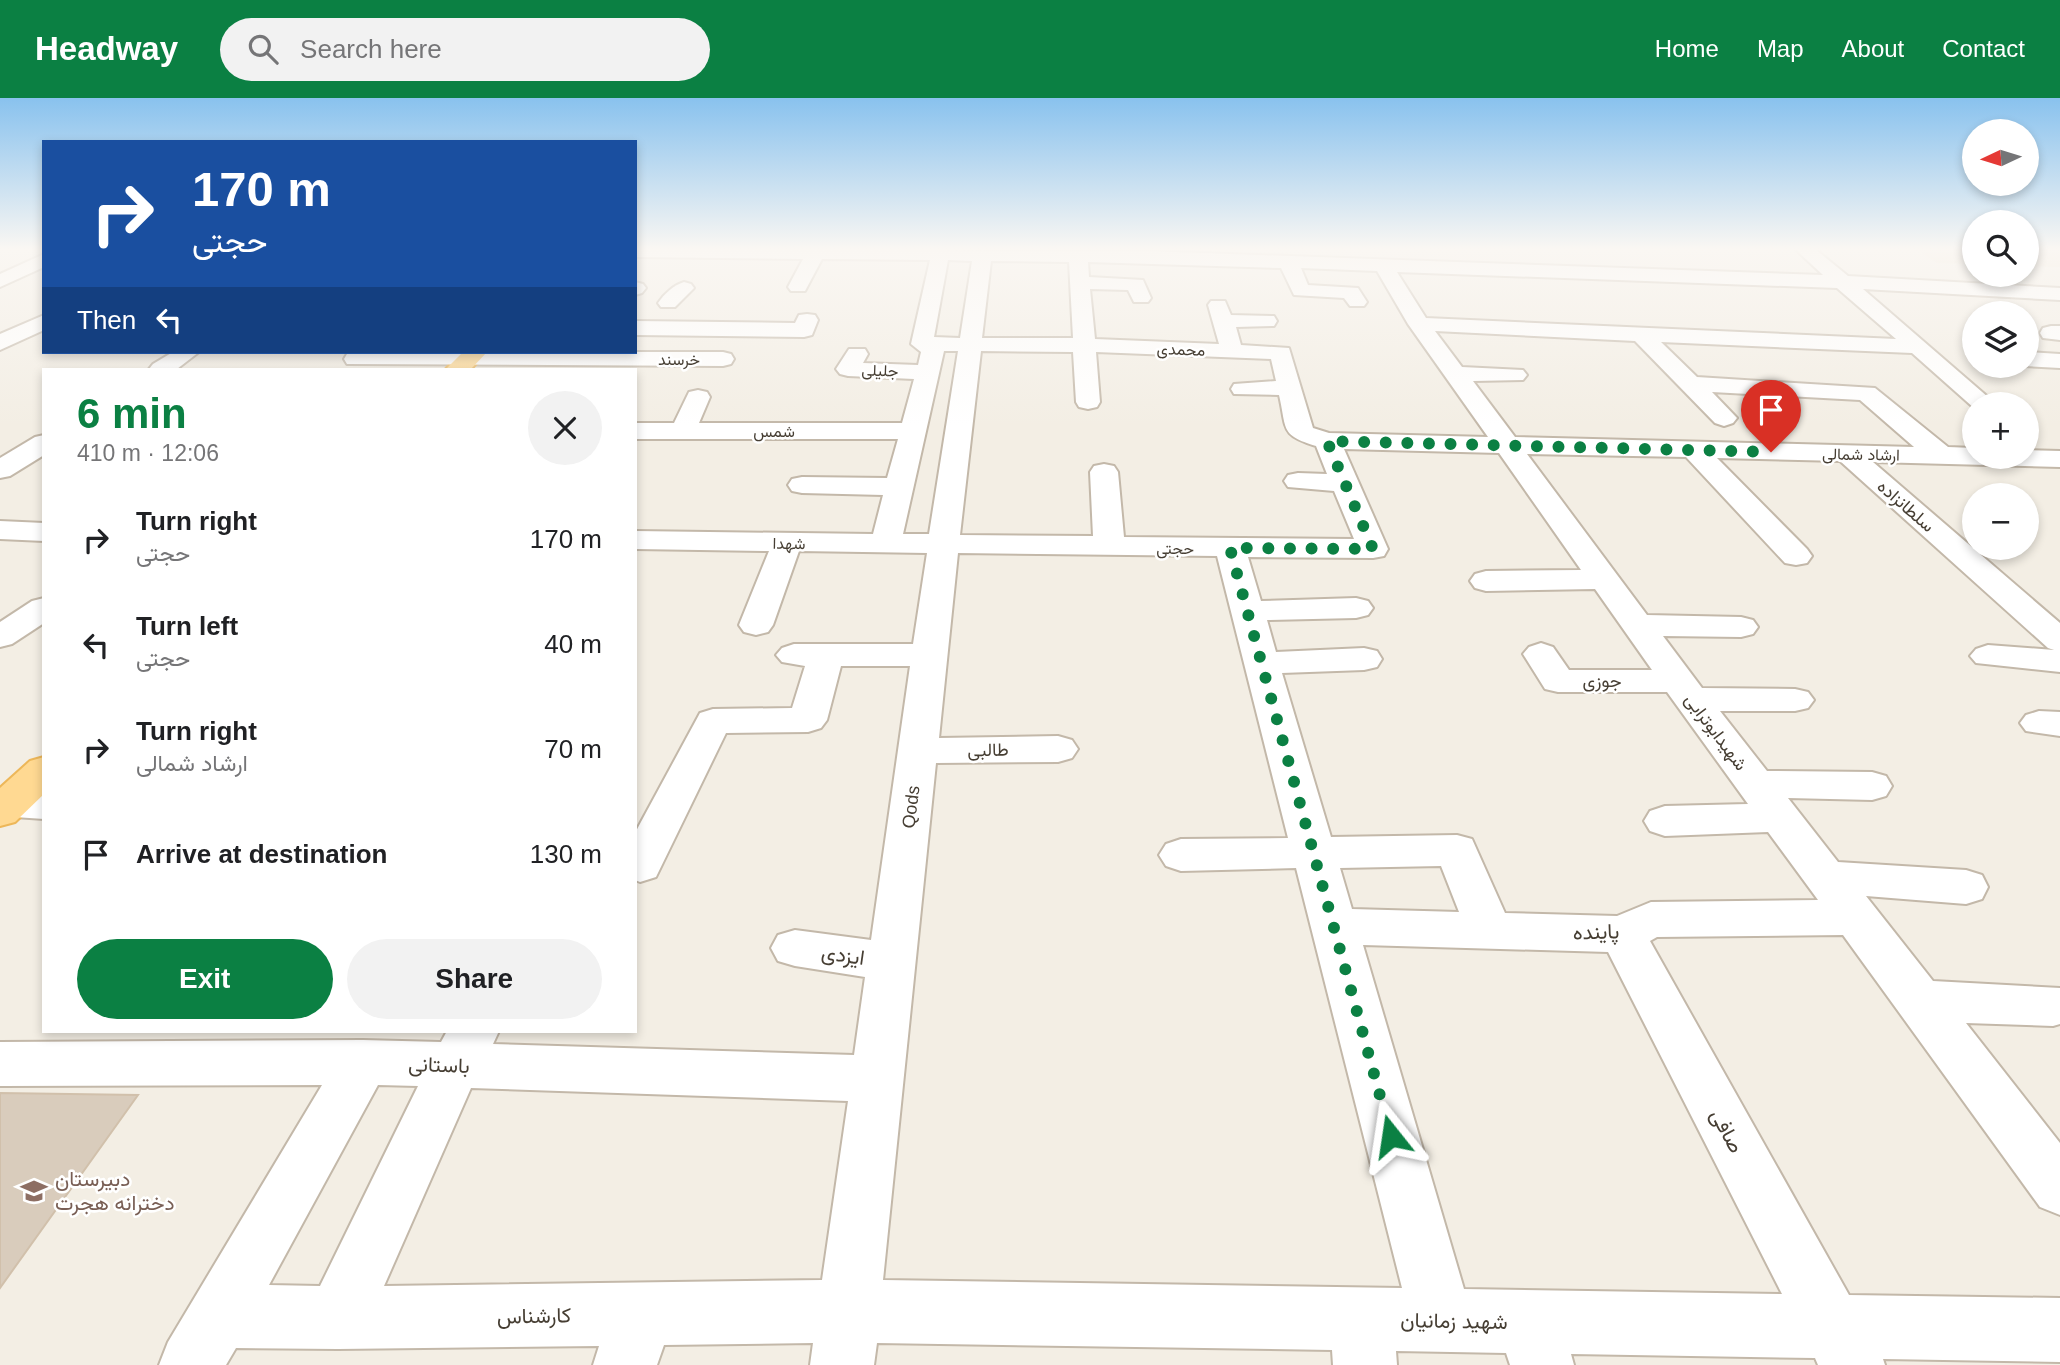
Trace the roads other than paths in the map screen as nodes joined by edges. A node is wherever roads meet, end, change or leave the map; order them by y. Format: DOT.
graph roads {
  1 [pos="924,308"];
  2 [pos="975,308"];
  3 [pos="1082,308"];
  4 [pos="1409,308"];
  5 [pos="1873,308"];
  6 [pos="807,320"];
  7 [pos="1266,321"];
  8 [pos="42,322"];
  9 [pos="1419,324"];
  10 [pos="1817,325"];
  11 [pos="637,328"];
  12 [pos="1642,335"];
  13 [pos="1834,343"];
  14 [pos="0,344"];
  15 [pos="922,344"];
  16 [pos="970,345"];
  17 [pos="1084,345"];
  18 [pos="1232,351"];
  19 [pos="1923,351"];
  20 [pos="185,354"];
  21 [pos="857,354"];
  22 [pos="1962,357"];
  23 [pos="723,359"];
  24 [pos="354,360"];
  25 [pos="467,360"];
  26 [pos="163,368"];
  27 [pos="928,372"];
  28 [pos="1455,374"];
  29 [pos="1515,374"];
  30 [pos="1691,384"];
  31 [pos="1243,388"];
  32 [pos="1290,388"];
  33 [pos="1970,392"];
  34 [pos="698,397"];
  35 [pos="1088,402"];
  36 [pos="1724,418"];
  37 [pos="1634,423"];
  38 [pos="683,431"];
  39 [pos="914,431"];
  40 [pos="638,435"];
  41 [pos="1327,441"];
  42 [pos="42,444"];
  43 [pos="1507,445"];
  44 [pos="1659,449"];
  45 [pos="1694,450"];
  46 [pos="1847,453"];
  47 [pos="1942,456"];
  48 [pos="1962,456"];
  49 [pos="0,470"];
  50 [pos="1104,472"];
  51 [pos="1298,481"];
  52 [pos="1345,483"];
  53 [pos="802,485"];
  54 [pos="900,487"];
  55 [pos="0,530"];
  56 [pos="42,532"];
  57 [pos="637,540"];
  58 [pos="786,543"];
  59 [pos="886,545"];
  60 [pos="943,546"];
  61 [pos="1109,547"];
  62 [pos="1230,548"];
  63 [pos="1796,556"];
  64 [pos="1604,579"];
  65 [pos="1486,581"];
  66 [pos="1356,608"];
  67 [pos="42,609"];
  68 [pos="1247,611"];
  69 [pos="756,625"];
  70 [pos="1637,625"];
  71 [pos="1741,627"];
  72 [pos="0,637"];
  73 [pos="2060,641"];
  74 [pos="930,655"];
  75 [pos="1988,656"];
  76 [pos="1363,659"];
  77 [pos="2060,661"];
  78 [pos="1261,663"];
  79 [pos="1558,680"];
  80 [pos="1684,690"];
  81 [pos="1795,700"];
  82 [pos="1058,749"];
  83 [pos="918,751"];
  84 [pos="42,773"];
  85 [pos="1755,784"];
  86 [pos="1872,786"];
  87 [pos="18,807"];
  88 [pos="1780,817"];
  89 [pos="1665,821"];
  90 [pos="1313,852"];
  91 [pos="1181,855"];
  92 [pos="640,866"];
  93 [pos="1826,877"];
  94 [pos="1966,887"];
  95 [pos="1856,917"];
  96 [pos="1334,926"];
  97 [pos="1489,930"];
  98 [pos="1622,934"];
  99 [pos="795,948"];
  100 [pos="892,962"];
  101 [pos="1919,1001"];
  102 [pos="2053,1006"];
  103 [pos="464,1048"];
  104 [pos="363,1062"];
  105 [pos="0,1063"];
  106 [pos="878,1079"];
  107 [pos="2060,1188"];
  108 [pos="338,1318"];
  109 [pos="1442,1320"];
  110 [pos="2060,1330"];
  111 [pos="845,1338"];
  112 [pos="634,1340"];
  113 [pos="205,1341"];
  114 [pos="1363,1342"];
  115 [pos="1536,1343"];
  116 [pos="1842,1346"];
  1 -- 15 [label="street"];
  2 -- 16 [label="street, Qods"];
  3 -- 17 [label="street"];
  4 -- 9 [label="street, شهیدابوترابی"];
  5 -- 19 [label="street"];
  6 -- 11 [label="street"];
  7 -- 18 [label="street"];
  8 -- 14 [label="street"];
  9 -- 12 [label="street"];
  9 -- 28 [label="street, شهیدابوترابی"];
  10 -- 13 [label="street"];
  12 -- 13 [label="street"];
  12 -- 30 [label="street"];
  13 -- 19 [label="street"];
  15 -- 16 [label="street, محمدی"];
  15 -- 27 [label="street"];
  16 -- 17 [label="street, محمدی"];
  16 -- 60 [label="street, Qods"];
  17 -- 18 [label="street, محمدی"];
  17 -- 35 [label="street"];
  18 -- 32 [label="street, محمدی"];
  19 -- 22 [label="street"];
  19 -- 33 [label="street"];
  20 -- 26 [label="street"];
  21 -- 27 [label="street, جلیلی"];
  23 -- 25 [label="street, خرسند"];
  24 -- 25 [label="street, خرسند"];
  27 -- 39 [label="street"];
  28 -- 29 [label="street"];
  28 -- 43 [label="street, شهیدابوترابی"];
  30 -- 36 [label="street"];
  30 -- 47 [label="street"];
  31 -- 32 [label="street"];
  32 -- 41 [label="street, محمدی"];
  34 -- 38 [label="street"];
  37 -- 44 [label="street"];
  38 -- 39 [label="street, شمس"];
  38 -- 40 [label="street, شمس"];
  39 -- 54 [label="street"];
  41 -- 43 [label="street, ارشاد شمالی"];
  41 -- 52 [label="street, حجتی"];
  42 -- 49 [label="street"];
  43 -- 44 [label="street, ارشاد شمالی"];
  43 -- 64 [label="street, شهیدابوترابی"];
  44 -- 45 [label="street, ارشاد شمالی"];
  45 -- 46 [label="street, ارشاد شمالی"];
  45 -- 63 [label="street"];
  46 -- 47 [label="street, ارشاد شمالی"];
  46 -- 73 [label="street, سلطانزاده"];
  47 -- 48 [label="street, ارشاد شمالی"];
  50 -- 61 [label="street"];
  51 -- 52 [label="street"];
  52 -- 62 [label="street, حجتی"];
  53 -- 54 [label="street"];
  54 -- 59 [label="street"];
  55 -- 56 [label="street"];
  57 -- 58 [label="street, شهدا"];
  58 -- 59 [label="street, شهدا"];
  58 -- 69 [label="street"];
  59 -- 60 [label="street, شهدا"];
  60 -- 61 [label="street, حجتی"];
  60 -- 74 [label="street, Qods"];
  61 -- 62 [label="street, حجتی"];
  62 -- 68 [label="street"];
  64 -- 65 [label="street"];
  64 -- 70 [label="street, شهیدابوترابی"];
  66 -- 68 [label="street"];
  67 -- 72 [label="street"];
  68 -- 78 [label="street"];
  70 -- 71 [label="street"];
  70 -- 80 [label="street, شهیدابوترابی"];
  74 -- 83 [label="street, Qods"];
  74 -- 92 [label="street"];
  75 -- 77 [label="street"];
  76 -- 78 [label="street"];
  78 -- 90 [label="street"];
  79 -- 80 [label="street, جوزی"];
  80 -- 81 [label="street, جوزی"];
  80 -- 85 [label="street, شهیدابوترابی"];
  82 -- 83 [label="street, طالبی"];
  83 -- 100 [label="street, Qods"];
  84 -- 87 [label="main road"];
  85 -- 86 [label="street"];
  85 -- 88 [label="street, شهیدابوترابی"];
  88 -- 89 [label="street"];
  88 -- 93 [label="street, شهیدابوترابی"];
  90 -- 91 [label="street"];
  90 -- 96 [label="street"];
  90 -- 97 [label="street"];
  93 -- 94 [label="street"];
  93 -- 95 [label="street, شهیدابوترابی"];
  95 -- 98 [label="street, پاینده"];
  95 -- 101 [label="street, شهیدابوترابی"];
  96 -- 97 [label="street, پاینده"];
  96 -- 109 [label="street"];
  97 -- 98 [label="street, پاینده"];
  98 -- 116 [label="street, صافی"];
  99 -- 100 [label="street, ایزدی"];
  100 -- 106 [label="street, Qods"];
  101 -- 102 [label="street"];
  101 -- 107 [label="street, شهیدابوترابی"];
  103 -- 104 [label="street, باستانی"];
  103 -- 106 [label="street, باستانی"];
  103 -- 108 [label="street"];
  104 -- 105 [label="street, باستانی"];
  104 -- 113 [label="street, کارشناس"];
  106 -- 111 [label="street, Qods"];
  108 -- 112 [label="street, کارشناس"];
  108 -- 113 [label="street, کارشناس"];
  109 -- 114 [label="street, شهید زمانیان"];
  109 -- 115 [label="street, شهید زمانیان"];
  110 -- 116 [label="street, شهید زمانیان"];
  111 -- 112 [label="street, کارشناس"];
  111 -- 114 [label="street, شهید زمانیان"];
  115 -- 116 [label="street, شهید زمانیان"];
}
